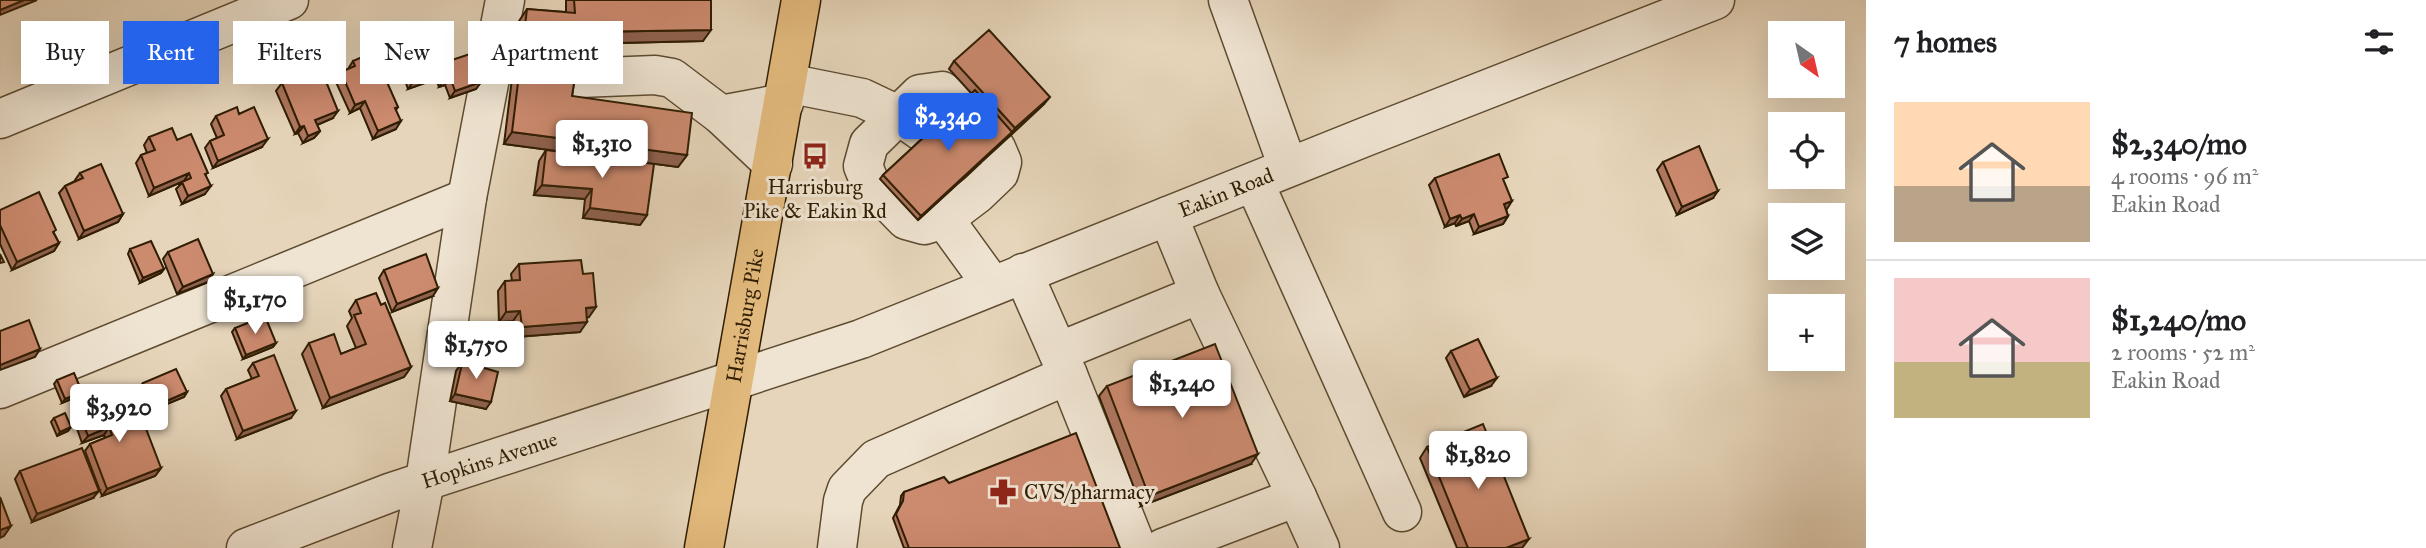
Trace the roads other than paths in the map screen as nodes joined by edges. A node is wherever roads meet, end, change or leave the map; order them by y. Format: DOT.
graph roads {
  1 [pos="289,0"];
  2 [pos="505,0"];
  3 [pos="801,0"];
  4 [pos="1228,0"];
  5 [pos="1715,0"];
  6 [pos="623,76"];
  7 [pos="785,93"];
  8 [pos="960,105"];
  9 [pos="721,116"];
  10 [pos="0,119"];
  11 [pos="899,138"];
  12 [pos="996,148"];
  13 [pos="773,164"];
  14 [pos="1288,167"];
  15 [pos="1254,182"];
  16 [pos="467,198"];
  17 [pos="939,212"];
  18 [pos="1168,216"];
  19 [pos="1008,279"];
  20 [pos="1200,294"];
  21 [pos="1063,363"];
  22 [pos="735,380"];
  23 [pos="0,389"];
  24 [pos="425,481"];
  25 [pos="1297,497"];
  26 [pos="1402,512"];
  27 [pos="1171,546"];
  28 [pos="246,548"];
  29 [pos="412,548"];
  30 [pos="704,548"];
  31 [pos="837,548"];
  32 [pos="1137,548"];
  33 [pos="1320,548"];
  1 -- 10 [label="street"];
  2 -- 16 [label="street"];
  3 -- 7 [label="main road, Harrisburg Pike"];
  4 -- 14 [label="street"];
  5 -- 14 [label="street, Eakin Road"];
  6 -- 9 [label="street"];
  7 -- 9 [label="street"];
  7 -- 11 [label="street"];
  7 -- 13 [label="main road, Harrisburg Pike"];
  8 -- 11 [label="street"];
  9 -- 13 [label="street"];
  11 -- 17 [label="street"];
  12 -- 17 [label="street"];
  13 -- 22 [label="main road, Harrisburg Pike"];
  14 -- 15 [label="street, Eakin Road"];
  15 -- 18 [label="street, Eakin Road"];
  15 -- 26 [label="street"];
  16 -- 23 [label="street"];
  16 -- 24 [label="street"];
  17 -- 19 [label="street"];
  18 -- 19 [label="street, Eakin Road"];
  18 -- 20 [label="street"];
  19 -- 21 [label="street"];
  19 -- 22 [label="street, Eakin Road"];
  20 -- 21 [label="street"];
  20 -- 25 [label="street"];
  21 -- 31 [label="street"];
  21 -- 32 [label="street"];
  22 -- 24 [label="street, Hopkins Avenue"];
  22 -- 30 [label="main road, Harrisburg Pike"];
  24 -- 28 [label="street, Hopkins Avenue"];
  24 -- 29 [label="street"];
  25 -- 27 [label="street"];
  25 -- 33 [label="street"];
}
